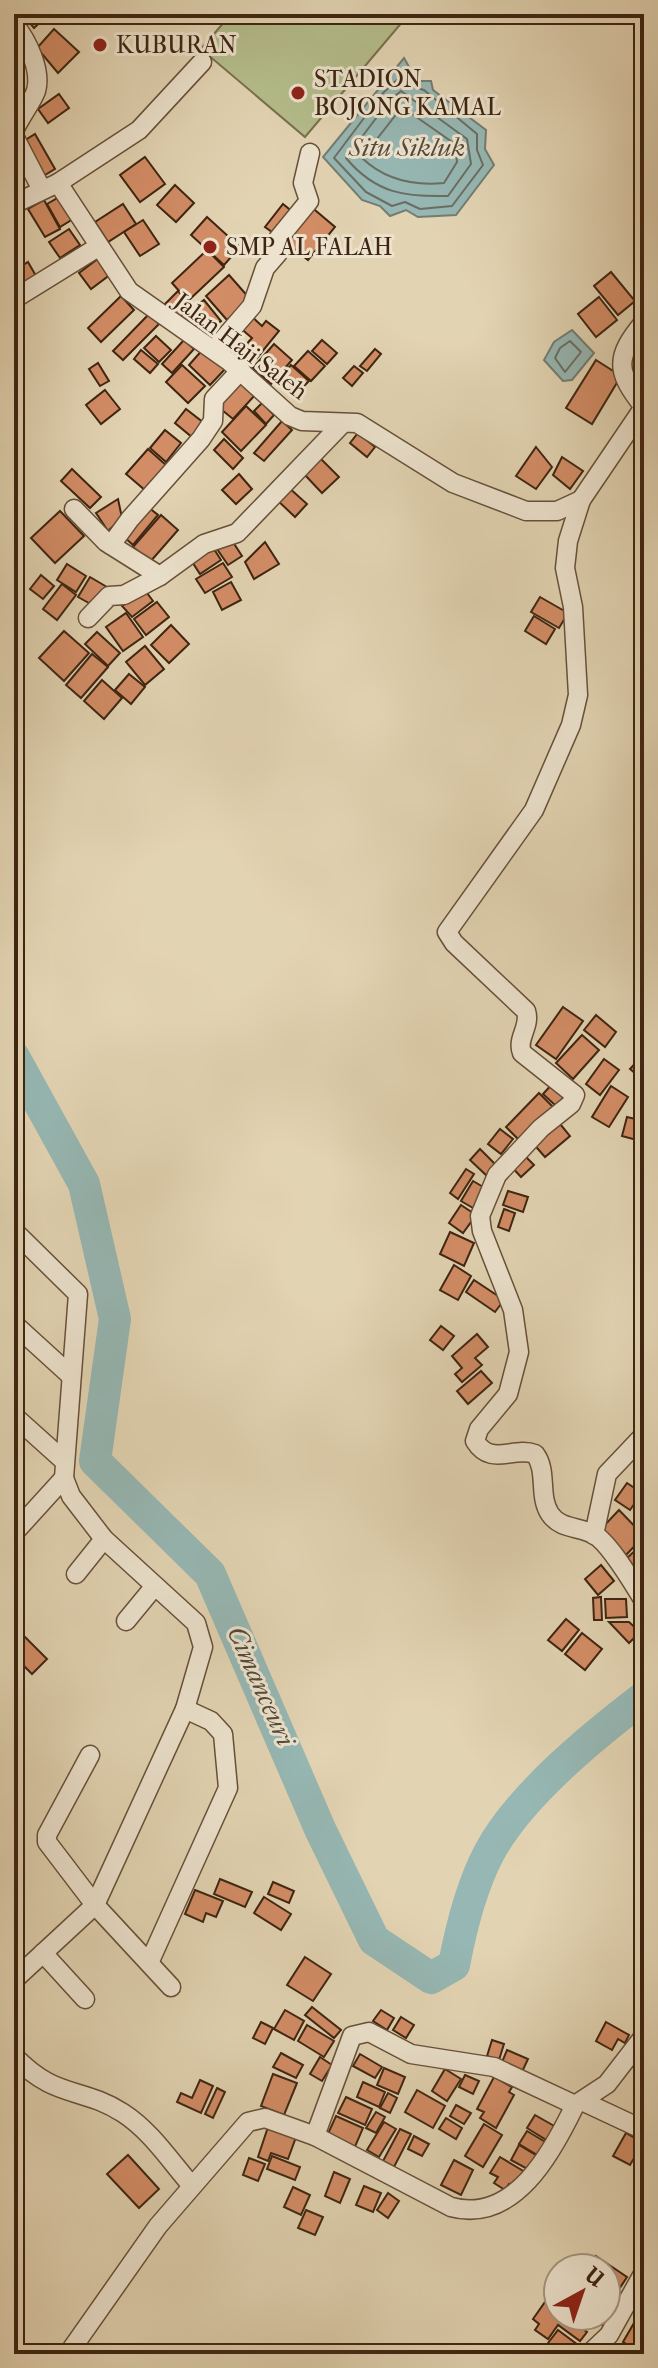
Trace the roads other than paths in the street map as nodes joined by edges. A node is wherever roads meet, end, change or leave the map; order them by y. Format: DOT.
graph roads {
  1 [pos="14,24"];
  2 [pos="202,62"];
  3 [pos="14,133"];
  4 [pos="310,153"];
  5 [pos="50,186"];
  6 [pos="14,204"];
  7 [pos="98,247"];
  8 [pos="14,299"];
  9 [pos="644,322"];
  10 [pos="214,350"];
  11 [pos="241,370"];
  12 [pos="644,407"];
  13 [pos="343,423"];
  14 [pos="581,500"];
  15 [pos="74,509"];
  16 [pos="111,545"];
  17 [pos="160,576"];
  18 [pos="88,618"];
  19 [pos="14,1231"];
  20 [pos="14,1324"];
  21 [pos="70,1375"];
  22 [pos="14,1416"];
  23 [pos="644,1435"];
  24 [pos="63,1469"];
  25 [pos="16,1525"];
  26 [pos="594,1535"];
  27 [pos="104,1539"];
  28 [pos="76,1574"];
  29 [pos="154,1587"];
  30 [pos="644,1601"];
  31 [pos="126,1621"];
  32 [pos="185,1709"];
  33 [pos="90,1755"];
  34 [pos="95,1905"];
  35 [pos="43,1953"];
  36 [pos="149,1963"];
  37 [pos="14,1980"];
  38 [pos="171,1987"];
  39 [pos="85,1999"];
  40 [pos="644,2036"];
  41 [pos="14,2056"];
  42 [pos="579,2104"];
  43 [pos="644,2130"];
  44 [pos="315,2136"];
  45 [pos="192,2186"];
  46 [pos="644,2272"];
  47 [pos="68,2354"];
  48 [pos="589,2354"];
  1 -- 3 [label="street"];
  2 -- 5 [label="street"];
  3 -- 5 [label="street, Jalan Haji Saleh"];
  4 -- 10 [label="street"];
  5 -- 6 [label="street"];
  5 -- 7 [label="street, Jalan Haji Saleh"];
  7 -- 8 [label="street"];
  7 -- 10 [label="street, Jalan Haji Saleh"];
  9 -- 12 [label="street"];
  10 -- 11 [label="street, Jalan Haji Saleh"];
  11 -- 13 [label="street, Jalan Haji Saleh"];
  11 -- 16 [label="street"];
  12 -- 14 [label="street"];
  13 -- 14 [label="street, Jalan Haji Saleh"];
  13 -- 17 [label="street"];
  14 -- 26 [label="street"];
  15 -- 16 [label="street"];
  16 -- 17 [label="street"];
  17 -- 18 [label="street"];
  19 -- 21 [label="street"];
  20 -- 21 [label="street"];
  21 -- 24 [label="street"];
  22 -- 24 [label="street"];
  23 -- 26 [label="street"];
  24 -- 25 [label="street"];
  24 -- 27 [label="street"];
  26 -- 30 [label="street"];
  27 -- 28 [label="street"];
  27 -- 29 [label="street"];
  29 -- 31 [label="street"];
  29 -- 32 [label="street"];
  32 -- 34 [label="street"];
  32 -- 36 [label="street"];
  33 -- 34 [label="street"];
  34 -- 35 [label="street"];
  34 -- 36 [label="street"];
  35 -- 37 [label="street"];
  35 -- 39 [label="street"];
  36 -- 38 [label="street"];
  40 -- 42 [label="street"];
  41 -- 45 [label="street"];
  42 -- 43 [label="street"];
  42 -- 44 [label="street"];
  42 -- 44 [label="street"];
  44 -- 45 [label="street"];
  45 -- 47 [label="street"];
  46 -- 48 [label="street"];
}
